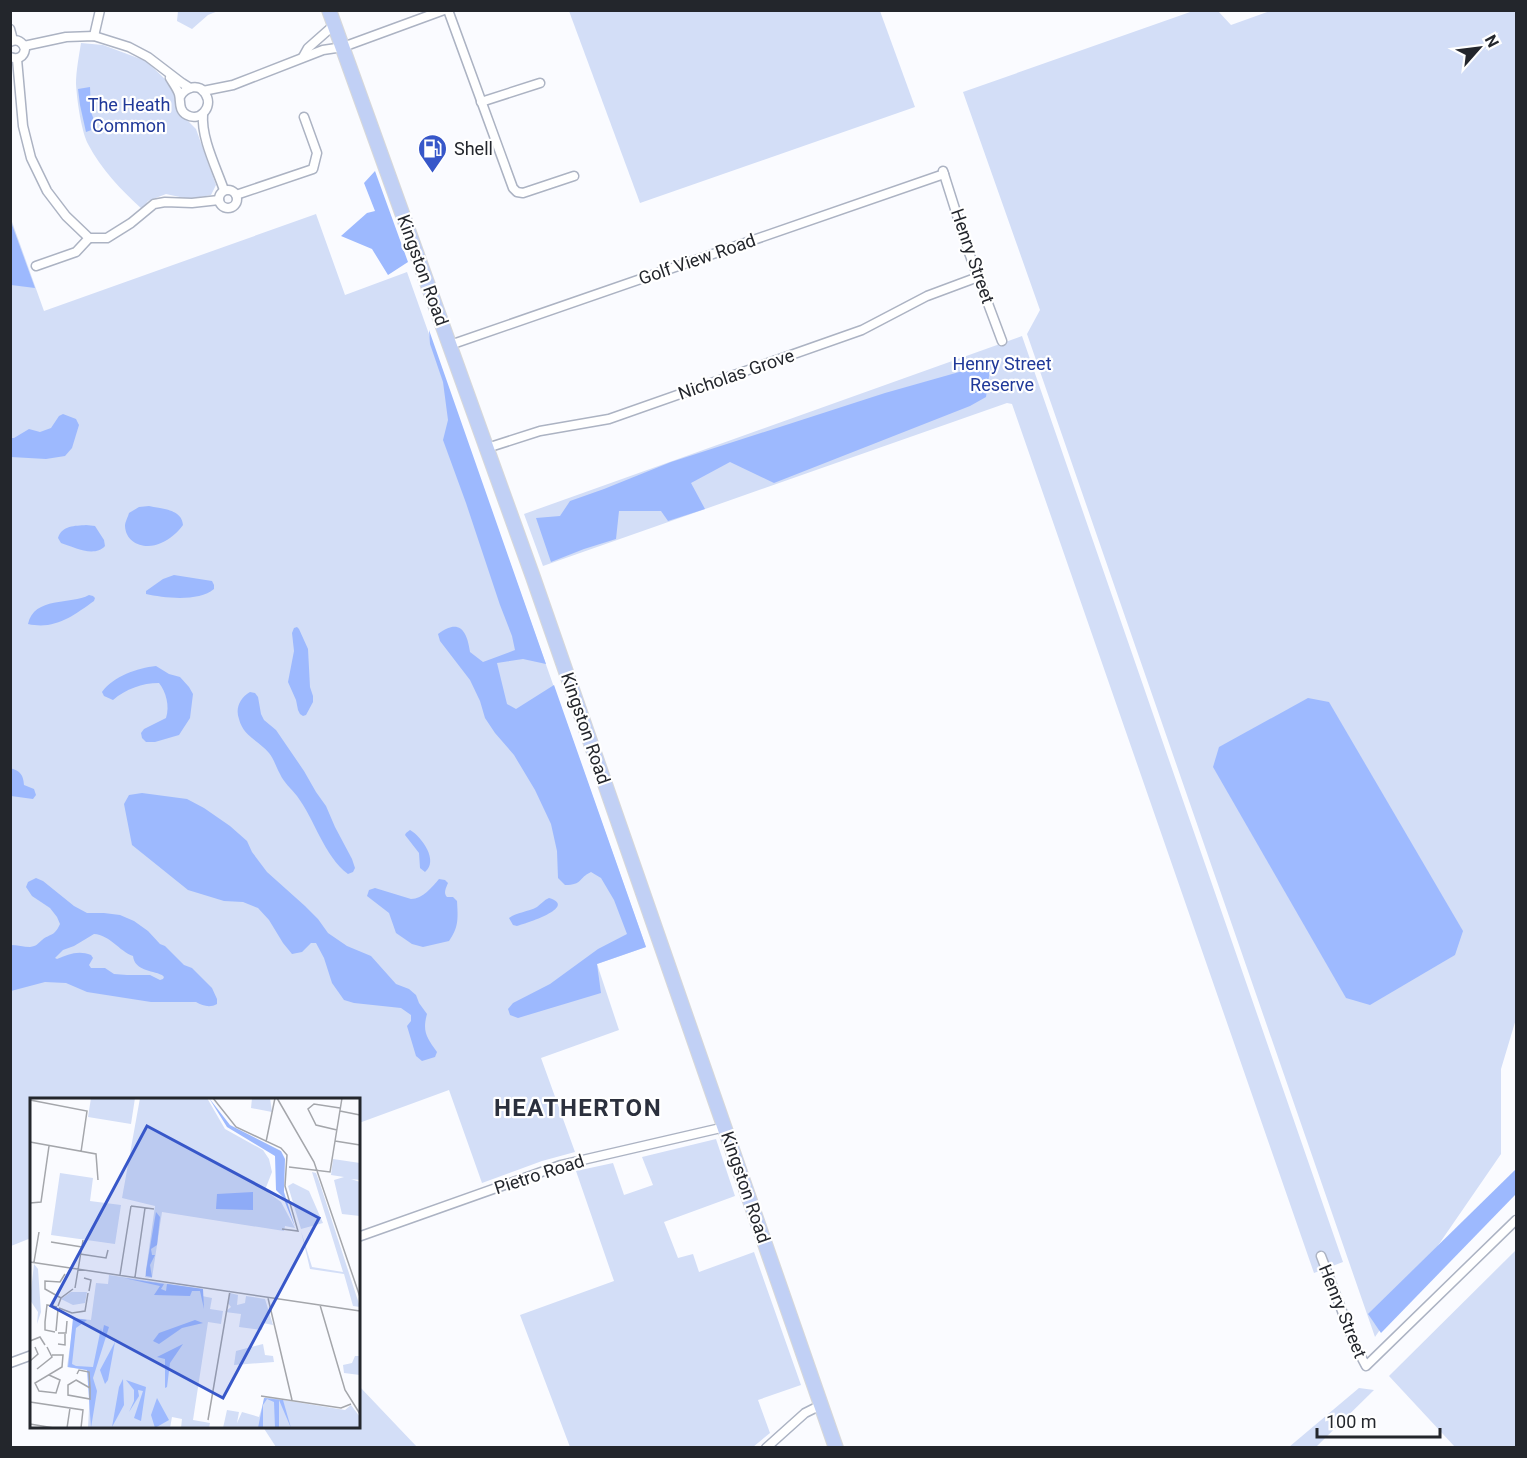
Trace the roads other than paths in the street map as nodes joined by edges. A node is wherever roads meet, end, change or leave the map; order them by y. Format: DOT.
graph roads {
  1 [pos="99,10"];
  2 [pos="329,10"];
  3 [pos="446,10"];
  4 [pos="334,25"];
  5 [pos="10,29"];
  6 [pos="94,36"];
  7 [pos="12,41"];
  8 [pos="24,46"];
  9 [pos="342,47"];
  10 [pos="303,57"];
  11 [pos="14,58"];
  12 [pos="164,70"];
  13 [pos="540,83"];
  14 [pos="233,85"];
  15 [pos="190,87"];
  16 [pos="203,91"];
  17 [pos="180,97"];
  18 [pos="209,102"];
  19 [pos="481,102"];
  20 [pos="203,114"];
  21 [pos="193,117"];
  22 [pos="304,117"];
  23 [pos="204,135"];
  24 [pos="944,173"];
  25 [pos="574,176"];
  26 [pos="224,190"];
  27 [pos="237,195"];
  28 [pos="219,200"];
  29 [pos="89,238"];
  30 [pos="36,266"];
  31 [pos="978,277"];
  32 [pos="1002,341"];
  33 [pos="450,345"];
  34 [pos="487,448"];
  35 [pos="725,1127"];
  36 [pos="1516,1220"];
  37 [pos="360,1236"];
  38 [pos="1321,1256"];
  39 [pos="30,1356"];
  40 [pos="10,1363"];
  41 [pos="821,1405"];
  42 [pos="766,1448"];
  43 [pos="836,1448"];
  1 -- 6 [label="street"];
  2 -- 4 [label="main road, Kingston Road"];
  3 -- 9 [label="street"];
  3 -- 19 [label="street"];
  4 -- 9 [label="main road, Kingston Road"];
  4 -- 10 [label="street"];
  5 -- 7 [label="street"];
  6 -- 8 [label="street"];
  6 -- 12 [label="street"];
  7 -- 8 [label="street"];
  8 -- 11 [label="street"];
  9 -- 10 [label="street"];
  9 -- 33 [label="main road, Kingston Road"];
  10 -- 14 [label="street"];
  11 -- 29 [label="street"];
  12 -- 15 [label="street"];
  12 -- 17 [label="street"];
  13 -- 19 [label="street"];
  14 -- 16 [label="street"];
  14 -- 18 [label="street"];
  15 -- 16 [label="street"];
  15 -- 17 [label="street"];
  16 -- 18 [label="street"];
  17 -- 21 [label="street"];
  18 -- 20 [label="street"];
  19 -- 25 [label="street"];
  20 -- 21 [label="street"];
  20 -- 23 [label="street"];
  21 -- 23 [label="street"];
  22 -- 27 [label="street"];
  23 -- 26 [label="street"];
  24 -- 31 [label="street, Henry Street"];
  24 -- 33 [label="street, Golf View Road"];
  26 -- 27 [label="street"];
  26 -- 28 [label="street"];
  27 -- 28 [label="street"];
  28 -- 29 [label="street"];
  29 -- 30 [label="street"];
  31 -- 32 [label="street, Henry Street"];
  31 -- 34 [label="street, Nicholas Grove"];
  33 -- 34 [label="main road, Kingston Road"];
  34 -- 35 [label="main road, Kingston Road"];
  35 -- 37 [label="street, Pietro Road"];
  35 -- 41 [label="main road, Kingston Road"];
  36 -- 38 [label="street, Henry Street"];
  39 -- 40 [label="street"];
  41 -- 42 [label="street"];
  41 -- 43 [label="main road, Kingston Road"];
}
